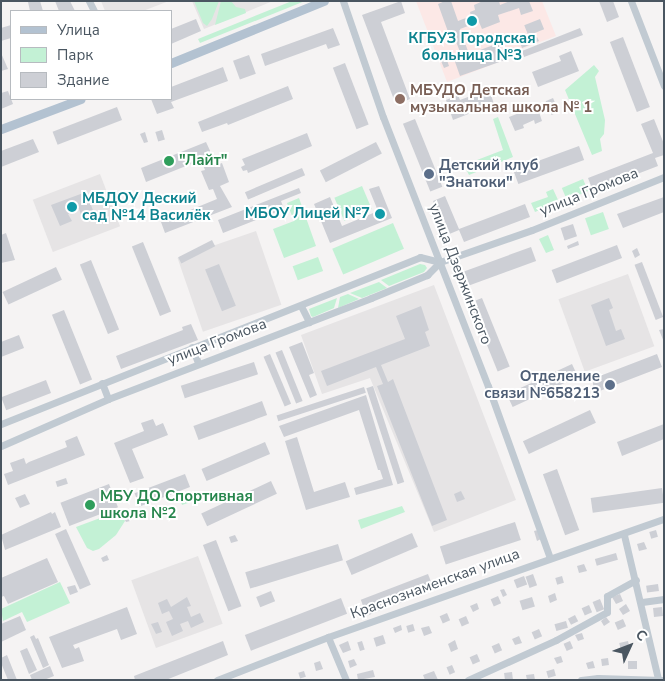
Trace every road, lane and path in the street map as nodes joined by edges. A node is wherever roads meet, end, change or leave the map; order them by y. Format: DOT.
graph roads {
  1 [pos="324,1"];
  2 [pos="342,1"];
  3 [pos="631,1"];
  4 [pos="172,63"];
  5 [pos="664,86"];
  6 [pos="78,100"];
  7 [pos="1,129"];
  8 [pos="664,177"];
  9 [pos="440,262"];
  10 [pos="301,306"];
  11 [pos="309,322"];
  12 [pos="192,347"];
  13 [pos="198,363"];
  14 [pos="102,384"];
  15 [pos="108,399"];
  16 [pos="1,424"];
  17 [pos="1,446"];
  18 [pos="664,520"];
  19 [pos="624,534"];
  20 [pos="550,558"];
  21 [pos="636,580"];
  22 [pos="664,599"];
  23 [pos="642,602"];
  24 [pos="328,637"];
  25 [pos="660,679"];
  26 [pos="218,680"];
  27 [pos="346,680"];
  28 [pos="468,680"];
  29 [pos="582,680"];
  1 -- 4 [label="main road"];
  2 -- 9 [label="street, улица Дзержинского"];
  3 -- 5 [label="street"];
  6 -- 7 [label="main road"];
  8 -- 9 [label="street, улица Громова"];
  9 -- 10 [label="street, улица Громова"];
  9 -- 11 [label="street, улица Громова"];
  9 -- 20 [label="street, улица Дзержинского"];
  10 -- 11 [label="street"];
  10 -- 12 [label="street, улица Громова"];
  11 -- 13 [label="street, улица Громова"];
  12 -- 13 [label="street"];
  12 -- 14 [label="street, улица Громова"];
  13 -- 15 [label="street, улица Громова"];
  14 -- 15 [label="street"];
  14 -- 16 [label="street, улица Громова"];
  15 -- 17 [label="street, улица Громова"];
  18 -- 19 [label="street, Краснознаменская улица"];
  19 -- 20 [label="street, Краснознаменская улица"];
  19 -- 21 [label="street"];
  20 -- 24 [label="street, Краснознаменская улица"];
  21 -- 23 [label="street"];
  21 -- 28 [label="street"];
  22 -- 23 [label="street"];
  23 -- 25 [label="street"];
  24 -- 26 [label="street, Краснознаменская улица"];
  24 -- 27 [label="street"];
  25 -- 29 [label="street"];
}
